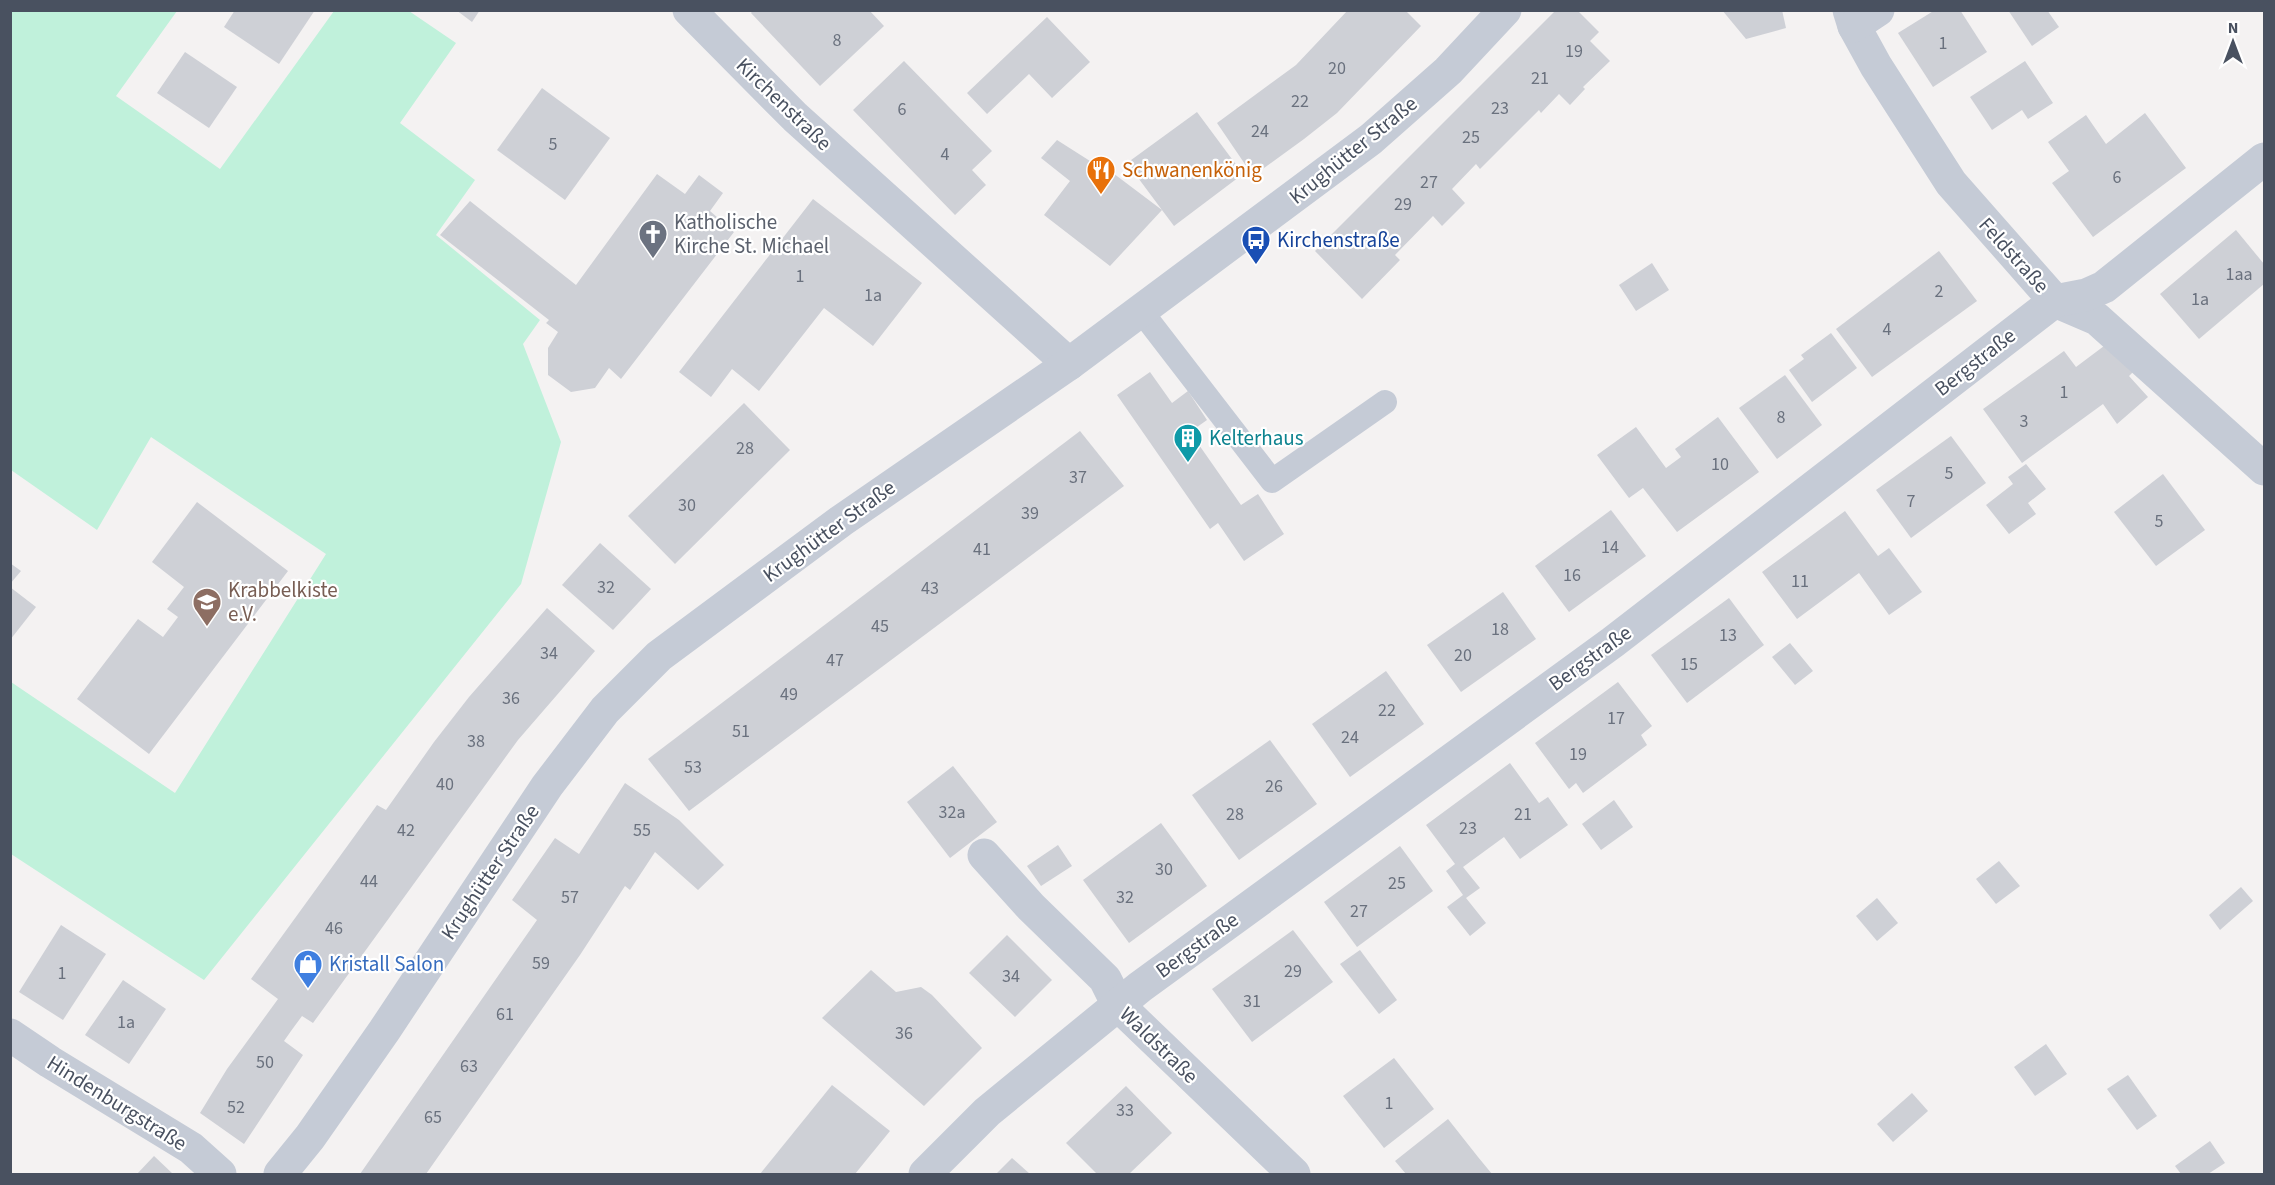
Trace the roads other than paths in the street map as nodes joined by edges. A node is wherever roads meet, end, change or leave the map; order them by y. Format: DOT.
graph roads {
  1 [pos="689,10"];
  2 [pos="1505,10"];
  3 [pos="1860,16"];
  4 [pos="2265,159"];
  5 [pos="2055,301"];
  6 [pos="1141,311"];
  7 [pos="1069,364"];
  8 [pos="1385,402"];
  9 [pos="2265,469"];
  10 [pos="984,855"];
  11 [pos="1118,1005"];
  12 [pos="10,1035"];
  13 [pos="220,1174"];
  14 [pos="280,1174"];
  15 [pos="925,1174"];
  16 [pos="1294,1174"];
  1 -- 7 [label="street, Kirchenstraße"];
  2 -- 6 [label="street, Krughütter Straße"];
  3 -- 5 [label="street, Feldstraße"];
  4 -- 5 [label="street, Bergstraße"];
  5 -- 9 [label="street, Feldstraße"];
  5 -- 11 [label="street, Bergstraße"];
  6 -- 7 [label="street, Krughütter Straße"];
  6 -- 8 [label="lane"];
  7 -- 14 [label="street, Krughütter Straße"];
  10 -- 11 [label="street, Waldstraße"];
  11 -- 15 [label="street, Bergstraße"];
  11 -- 16 [label="street, Waldstraße"];
  12 -- 13 [label="street, Hindenburgstraße"];
}
